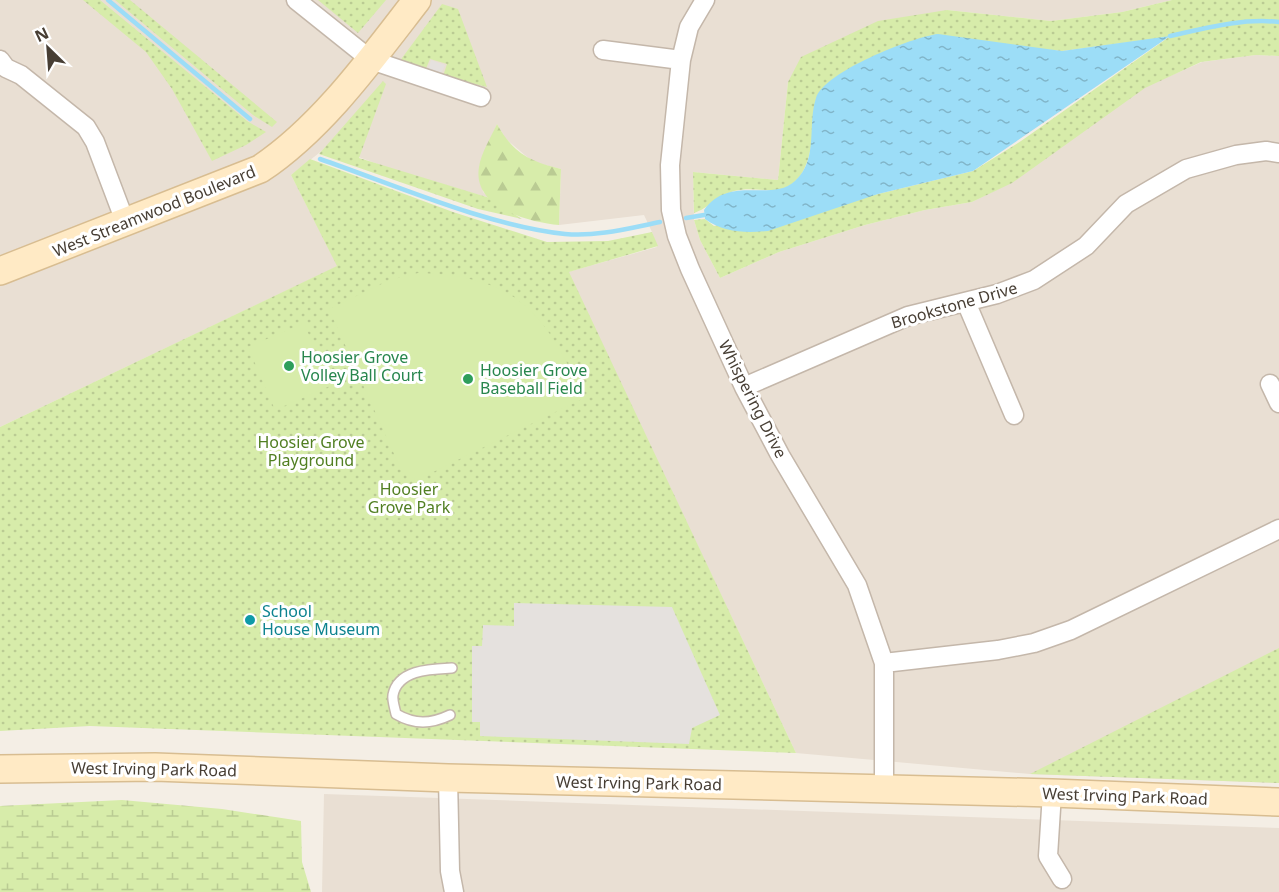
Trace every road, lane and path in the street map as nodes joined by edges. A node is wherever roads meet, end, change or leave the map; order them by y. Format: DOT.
graph roads {
  1 [pos="296,0"];
  2 [pos="417,0"];
  3 [pos="705,0"];
  4 [pos="603,50"];
  5 [pos="371,60"];
  6 [pos="681,60"];
  7 [pos="2,68"];
  8 [pos="481,97"];
  9 [pos="1279,153"];
  10 [pos="126,224"];
  11 [pos="0,271"];
  12 [pos="966,302"];
  13 [pos="1270,384"];
  14 [pos="744,387"];
  15 [pos="1279,403"];
  16 [pos="1014,415"];
  17 [pos="1279,529"];
  18 [pos="884,663"];
  19 [pos="452,668"];
  20 [pos="450,715"];
  21 [pos="0,769"];
  22 [pos="448,778"];
  23 [pos="884,789"];
  24 [pos="1052,793"];
  25 [pos="1279,802"];
  26 [pos="1062,879"];
  27 [pos="454,892"];
  1 -- 5 [label="street"];
  2 -- 5 [label="main road, West Streamwood Boulevard"];
  3 -- 6 [label="street, Whispering Drive"];
  4 -- 6 [label="street"];
  5 -- 8 [label="street"];
  5 -- 10 [label="main road, West Streamwood Boulevard"];
  6 -- 14 [label="street, Whispering Drive"];
  7 -- 10 [label="street"];
  9 -- 12 [label="street, Brookstone Drive"];
  10 -- 11 [label="main road, West Streamwood Boulevard"];
  12 -- 14 [label="street, Brookstone Drive"];
  12 -- 16 [label="street"];
  13 -- 15 [label="street"];
  14 -- 18 [label="street, Whispering Drive"];
  17 -- 18 [label="street"];
  18 -- 23 [label="street, Whispering Drive"];
  19 -- 20 [label="lane"];
  21 -- 22 [label="main road, West Irving Park Road"];
  22 -- 23 [label="main road, West Irving Park Road"];
  22 -- 27 [label="street"];
  23 -- 24 [label="main road, West Irving Park Road"];
  24 -- 25 [label="main road, West Irving Park Road"];
  24 -- 26 [label="street"];
}
